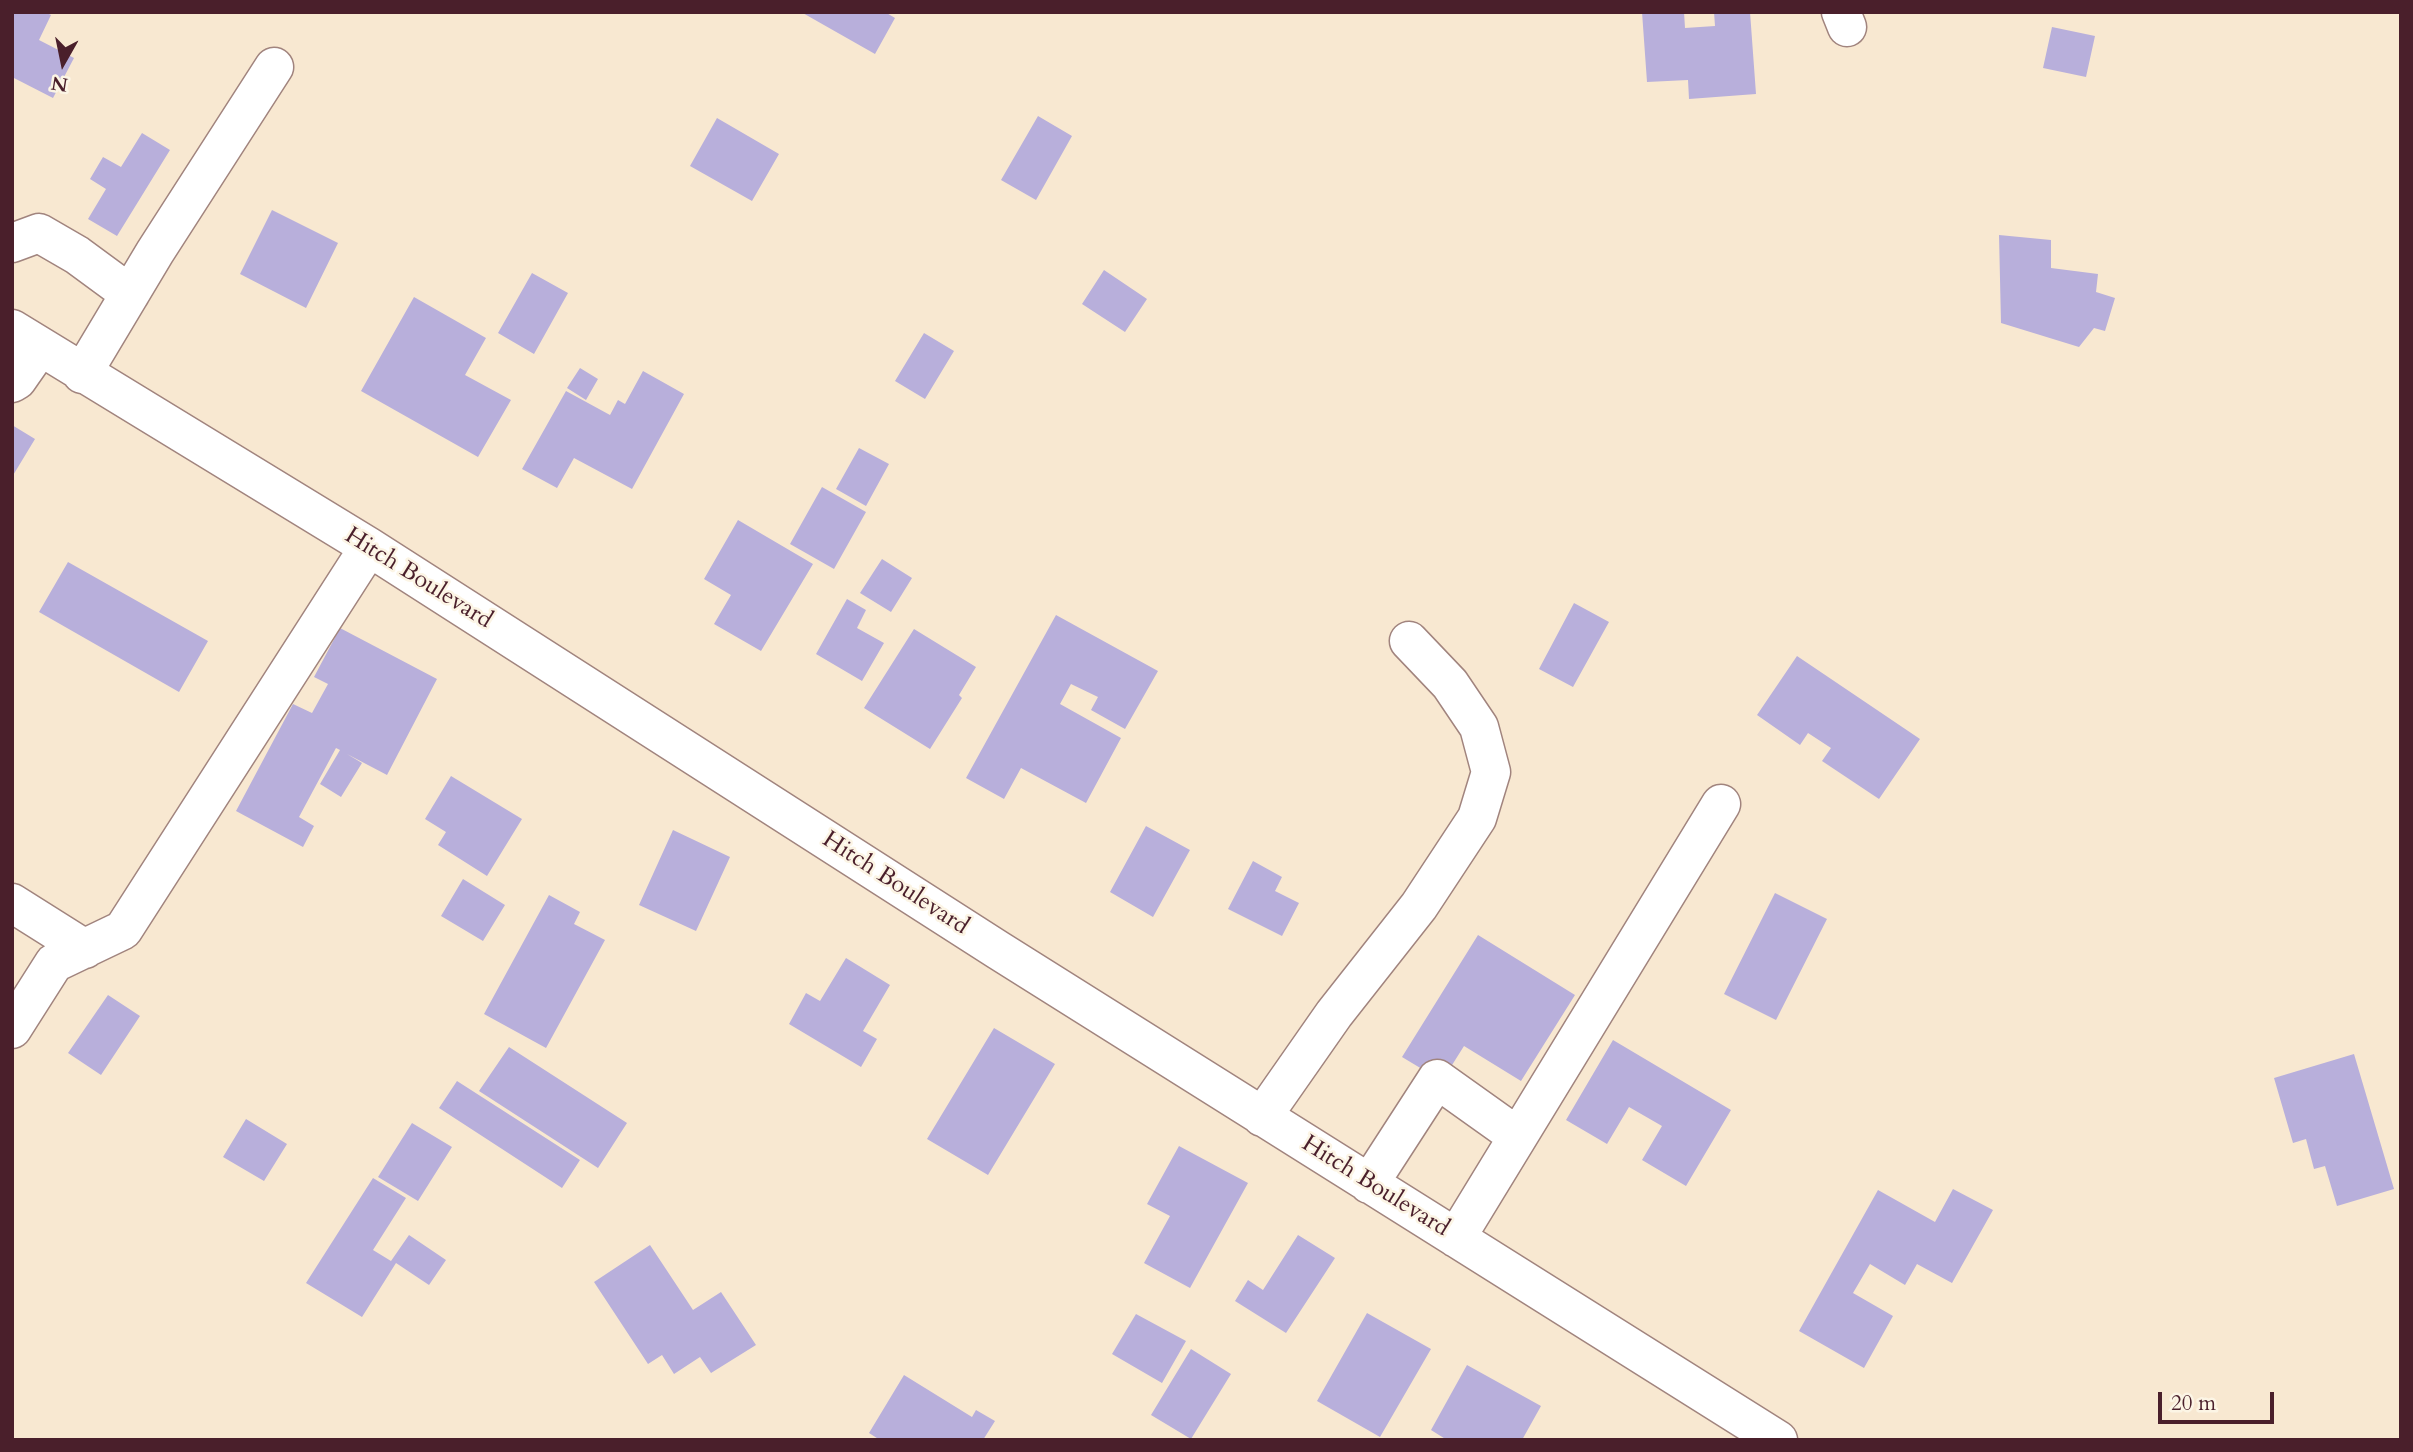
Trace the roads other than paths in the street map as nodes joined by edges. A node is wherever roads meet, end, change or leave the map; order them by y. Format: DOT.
graph roads {
  1 [pos="274,67"];
  2 [pos="12,243"];
  3 [pos="131,294"];
  4 [pos="26,338"];
  5 [pos="82,374"];
  6 [pos="12,383"];
  7 [pos="369,547"];
  8 [pos="1409,641"];
  9 [pos="1721,804"];
  10 [pos="12,903"];
  11 [pos="85,949"];
  12 [pos="12,1028"];
  13 [pos="1262,1116"];
  14 [pos="1517,1136"];
  15 [pos="1369,1184"];
  16 [pos="1456,1238"];
  17 [pos="1778,1440"];
  1 -- 3 [label="street"];
  2 -- 3 [label="street"];
  3 -- 5 [label="street"];
  4 -- 5 [label="street, Hitch Boulevard"];
  4 -- 6 [label="street"];
  5 -- 7 [label="street, Hitch Boulevard"];
  7 -- 11 [label="street"];
  7 -- 13 [label="street, Hitch Boulevard"];
  8 -- 13 [label="street"];
  9 -- 14 [label="street"];
  10 -- 11 [label="street"];
  11 -- 12 [label="street"];
  13 -- 15 [label="street, Hitch Boulevard"];
  14 -- 15 [label="street"];
  14 -- 16 [label="street"];
  15 -- 16 [label="street, Hitch Boulevard"];
  16 -- 17 [label="street, Hitch Boulevard"];
}
